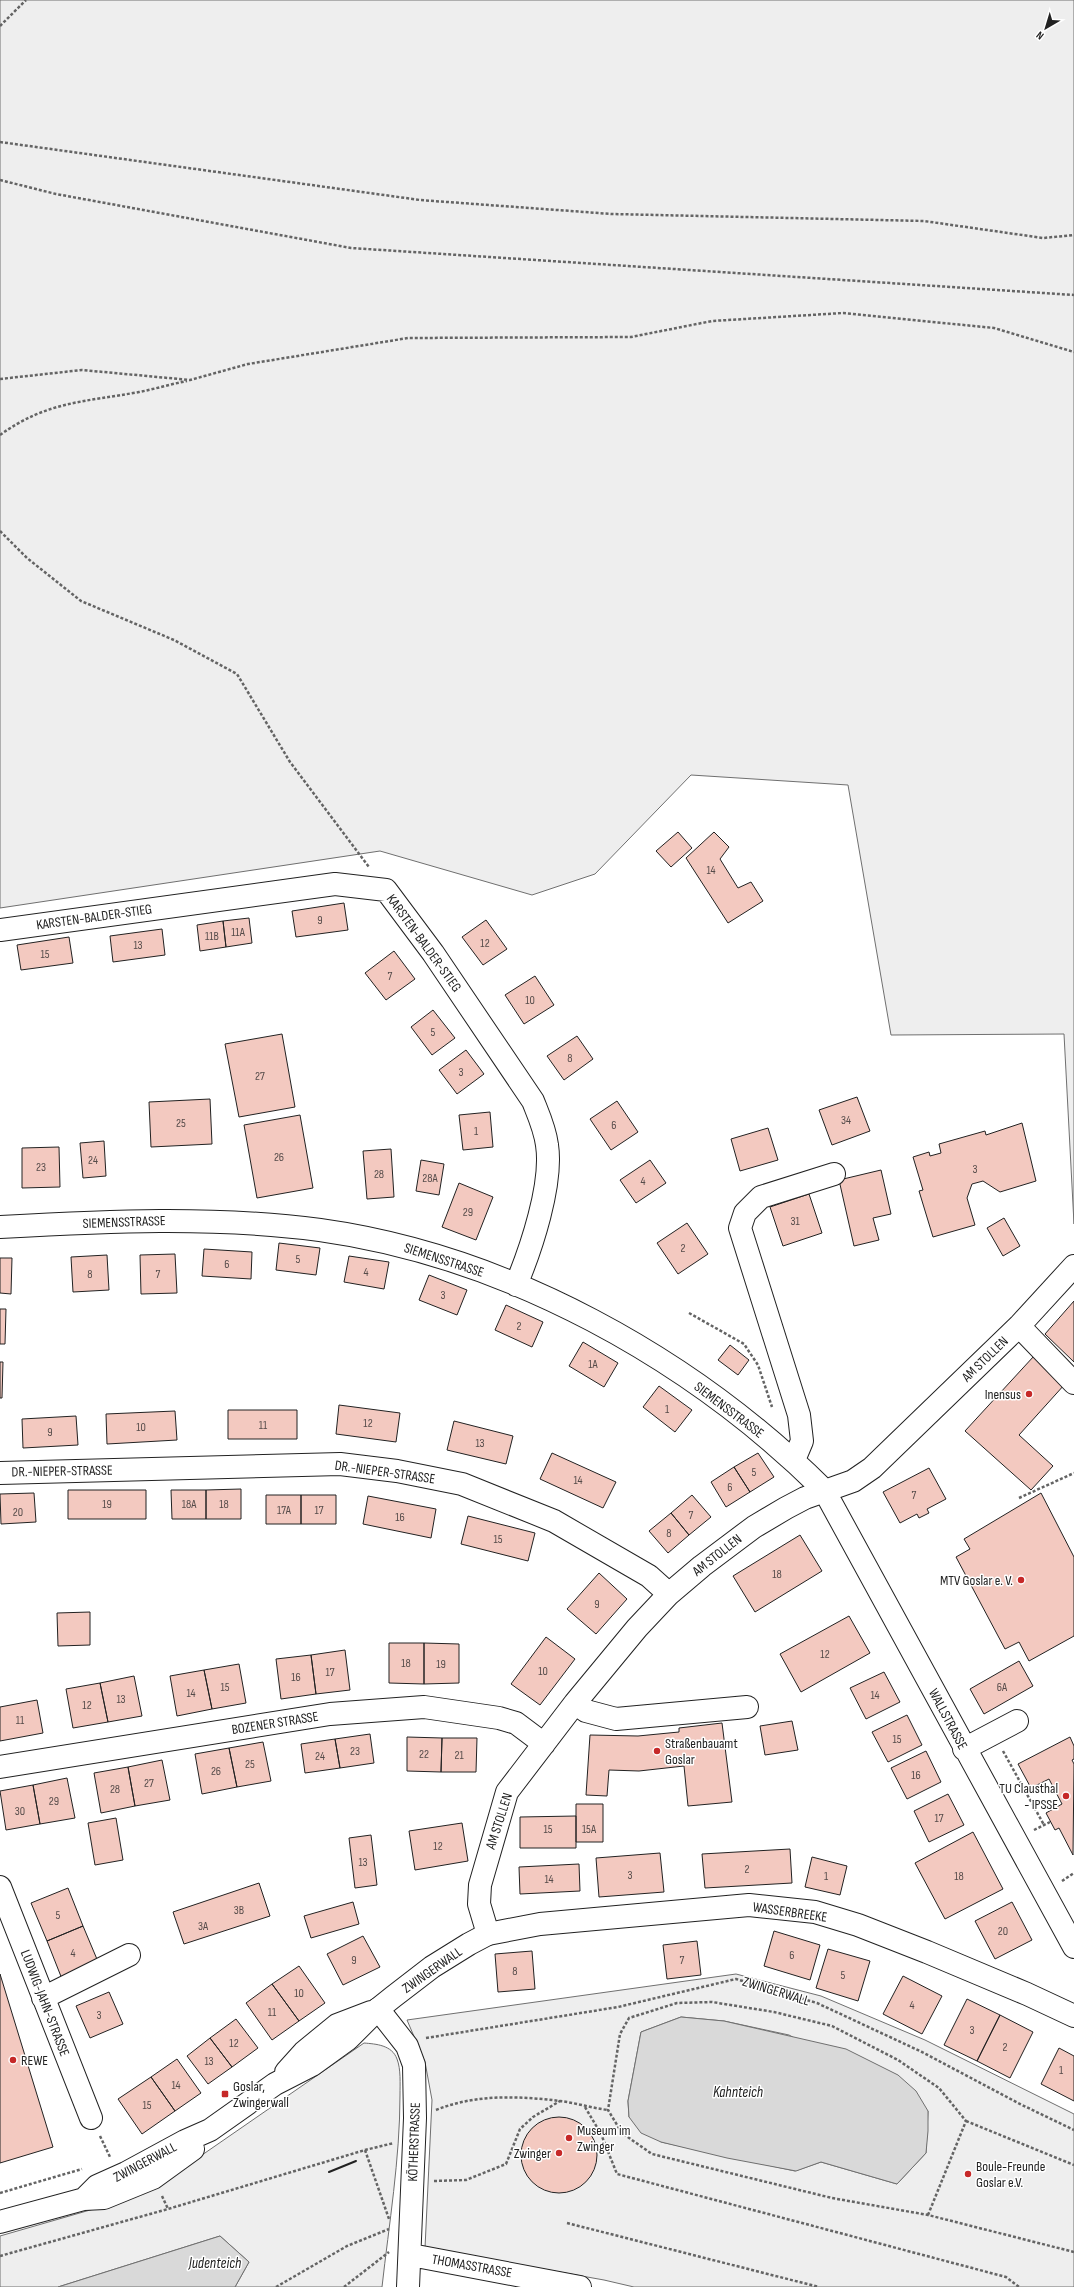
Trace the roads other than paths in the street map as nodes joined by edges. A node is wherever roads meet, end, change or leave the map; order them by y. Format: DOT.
graph roads {
  1 [pos="0,930"];
  2 [pos="834,1174"];
  3 [pos="0,1227"];
  4 [pos="1074,1266"];
  5 [pos="516,1285"];
  6 [pos="1019,1326"];
  7 [pos="1074,1383"];
  8 [pos="794,1460"];
  9 [pos="0,1473"];
  10 [pos="824,1490"];
  11 [pos="669,1594"];
  12 [pos="575,1703"];
  13 [pos="747,1707"];
  14 [pos="1017,1721"];
  15 [pos="544,1744"];
  16 [pos="964,1749"];
  17 [pos="0,1767"];
  18 [pos="0,1887"];
  19 [pos="1069,1925"];
  20 [pos="488,1934"];
  21 [pos="1074,1947"];
  22 [pos="129,1955"];
  23 [pos="43,1998"];
  24 [pos="378,2009"];
  25 [pos="1074,2016"];
  26 [pos="91,2118"];
  27 [pos="0,2222"];
  28 [pos="410,2256"];
  29 [pos="408,2287"];
  30 [pos="580,2287"];
  1 -- 5 [label="street, KARSTEN-BALDER-STIEG"];
  2 -- 8 [label="street"];
  3 -- 5 [label="street, SIEMENSSTRASSE"];
  4 -- 6 [label="street, AM STOLLEN"];
  5 -- 8 [label="street, SIEMENSSTRASSE"];
  6 -- 7 [label="street"];
  6 -- 10 [label="street, AM STOLLEN"];
  8 -- 10 [label="street, SIEMENSSTRASSE"];
  9 -- 11 [label="street, DR.-NIEPER-STRASSE"];
  10 -- 11 [label="street, AM STOLLEN"];
  10 -- 16 [label="street, WALLSTRASSE"];
  11 -- 12 [label="street, AM STOLLEN"];
  12 -- 13 [label="street"];
  12 -- 15 [label="street, AM STOLLEN"];
  14 -- 16 [label="street"];
  15 -- 17 [label="street, BOZENER STRASSE"];
  15 -- 20 [label="street, AM STOLLEN"];
  16 -- 19 [label="street, WALLSTRASSE"];
  18 -- 23 [label="street, LUDWIG-JAHN-STRASSE"];
  19 -- 21 [label="street, WALLSTRASSE"];
  20 -- 24 [label="street, ZWINGERWALL"];
  20 -- 25 [label="street, WASSERBREEKE"];
  22 -- 23 [label="street"];
  23 -- 26 [label="street, LUDWIG-JAHN-STRASSE"];
  24 -- 27 [label="street, ZWINGERWALL"];
  24 -- 28 [label="street, KÖTHERSTRASSE"];
  28 -- 29 [label="street, KÖTHERSTRASSE"];
  28 -- 30 [label="street, THOMASSTRASSE"];
}
